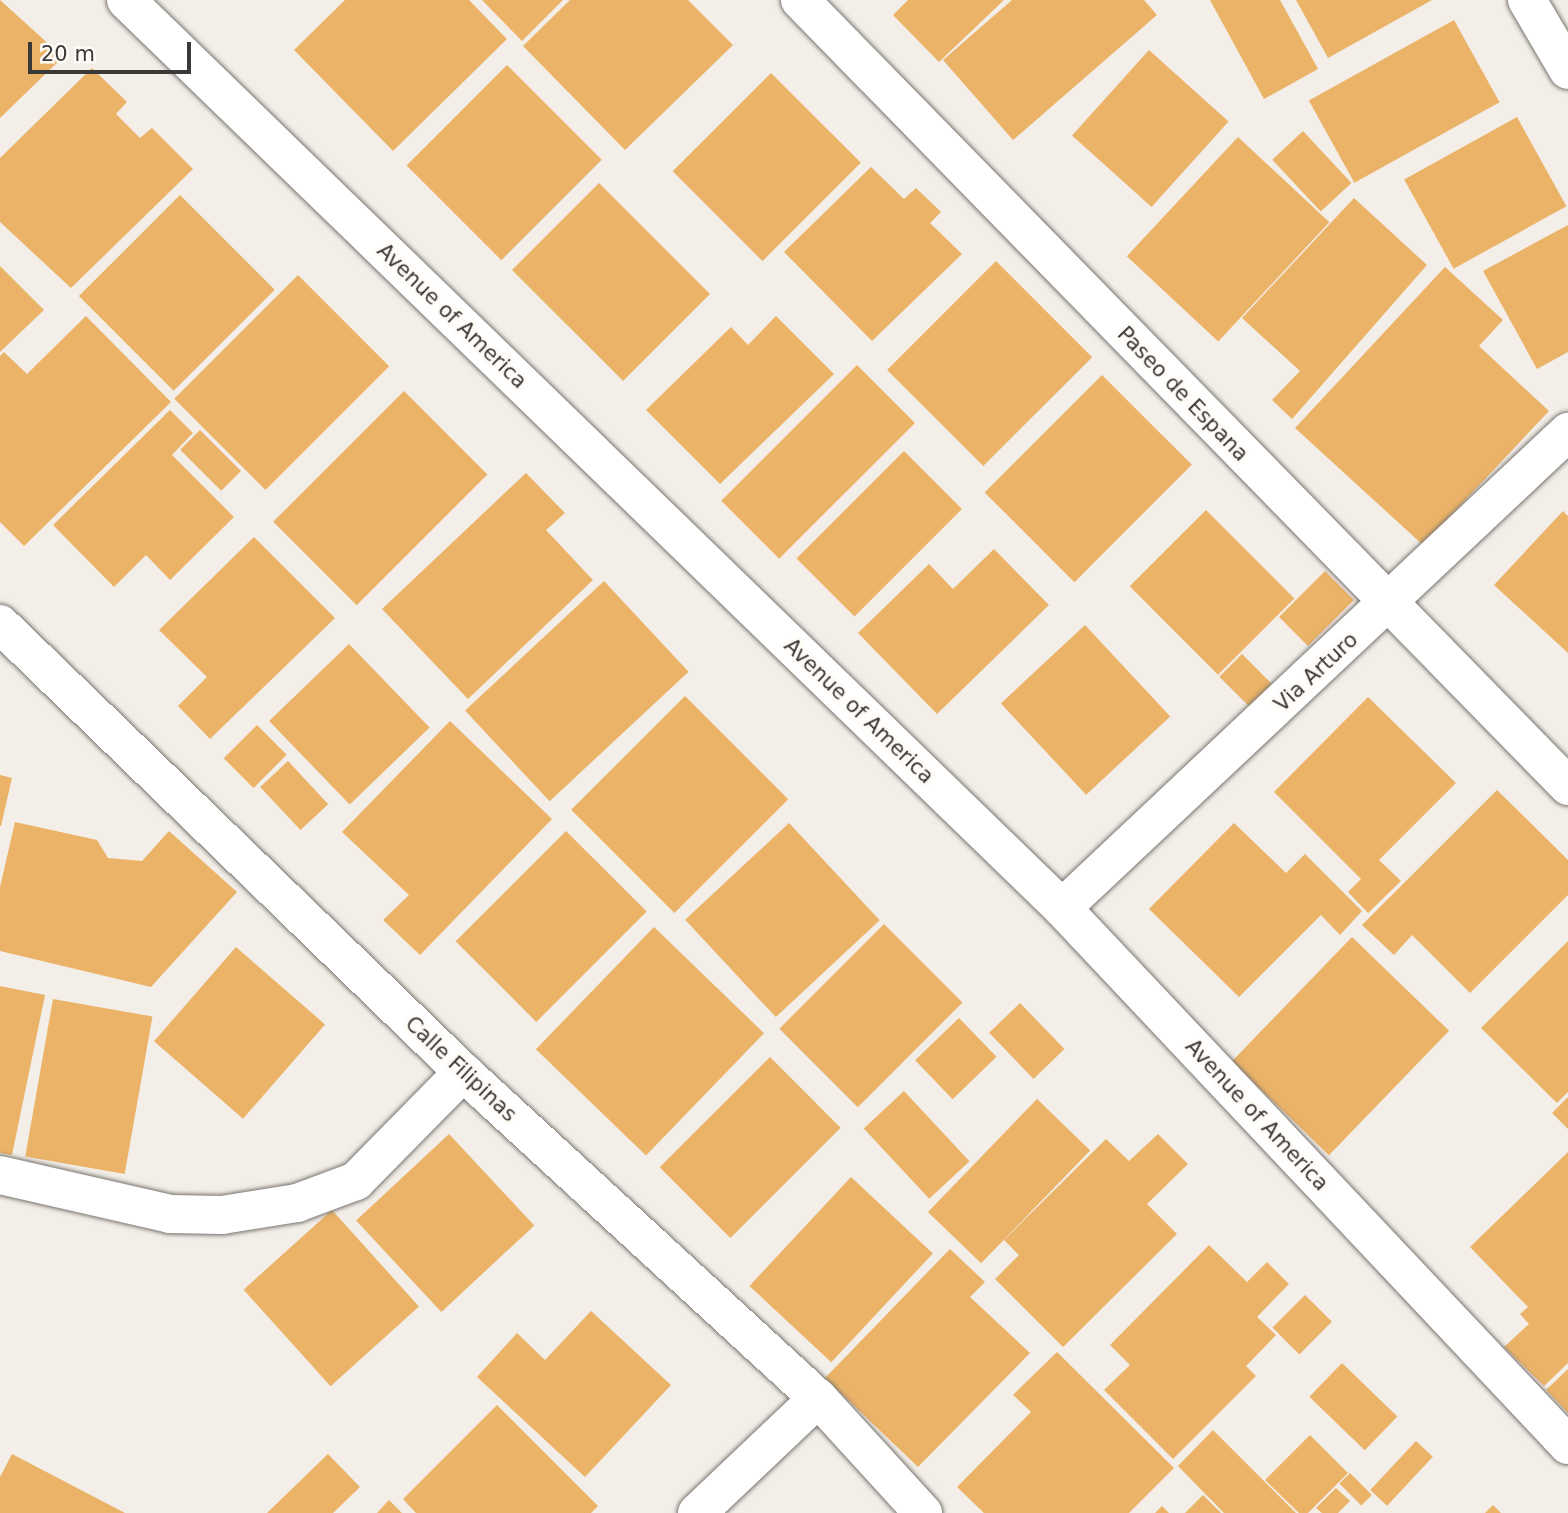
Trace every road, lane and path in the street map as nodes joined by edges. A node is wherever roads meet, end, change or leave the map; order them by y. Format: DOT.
graph roads {
  1 [pos="126,0"];
  2 [pos="800,0"];
  3 [pos="1527,0"];
  4 [pos="1568,70"];
  5 [pos="1568,432"];
  6 [pos="1388,606"];
  7 [pos="0,624"];
  8 [pos="1568,786"];
  9 [pos="1062,908"];
  10 [pos="463,1072"];
  11 [pos="0,1175"];
  12 [pos="818,1398"];
  13 [pos="1568,1445"];
  14 [pos="697,1513"];
  15 [pos="923,1513"];
  1 -- 9 [label="street, Avenue of America"];
  2 -- 6 [label="street, Paseo de Espana"];
  3 -- 4 [label="street"];
  5 -- 6 [label="street, Via Arturo"];
  6 -- 8 [label="street, Paseo de Espana"];
  6 -- 9 [label="street, Via Arturo"];
  7 -- 10 [label="street, Calle Filipinas"];
  9 -- 13 [label="street, Avenue of America"];
  10 -- 11 [label="street"];
  10 -- 12 [label="street, Calle Filipinas"];
  12 -- 14 [label="street"];
  12 -- 15 [label="street, Calle Filipinas"];
}
